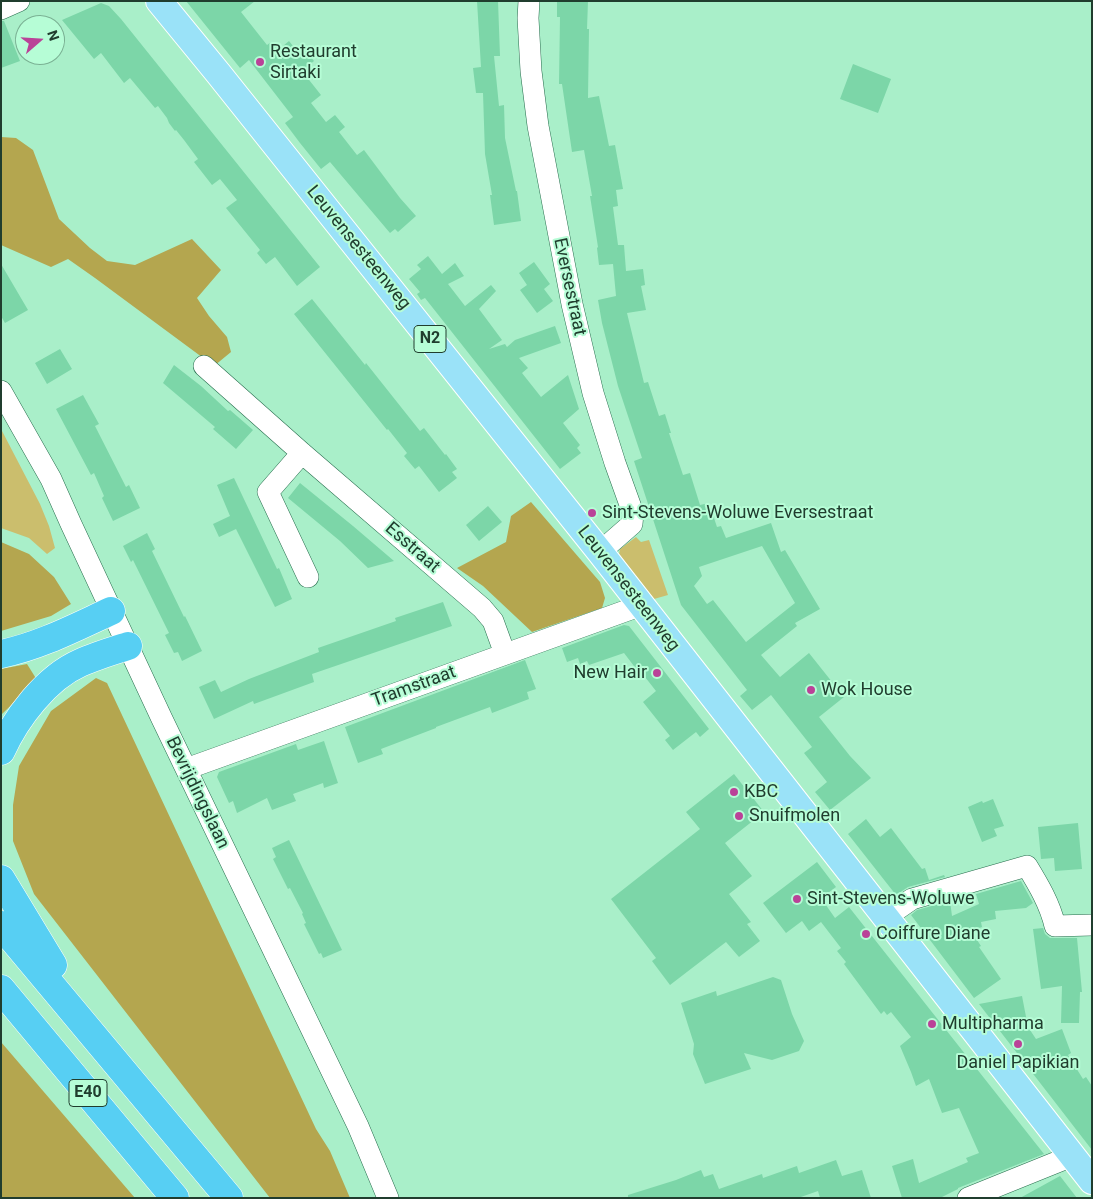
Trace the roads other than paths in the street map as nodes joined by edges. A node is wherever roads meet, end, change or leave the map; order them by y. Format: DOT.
graph roads {
  1 [pos="19,1"];
  2 [pos="159,1"];
  3 [pos="529,1"];
  4 [pos="1,9"];
  5 [pos="204,366"];
  6 [pos="1,391"];
  7 [pos="302,453"];
  8 [pos="600,552"];
  9 [pos="308,577"];
  10 [pos="642,605"];
  11 [pos="112,611"];
  12 [pos="128,646"];
  13 [pos="1,654"];
  14 [pos="505,654"];
  15 [pos="1,751"];
  16 [pos="186,769"];
  17 [pos="1,878"];
  18 [pos="886,917"];
  19 [pos="1092,925"];
  20 [pos="1,926"];
  21 [pos="1,989"];
  22 [pos="96,1038"];
  23 [pos="1072,1156"];
  24 [pos="1092,1181"];
  25 [pos="175,1198"];
  26 [pos="229,1198"];
  27 [pos="388,1198"];
  28 [pos="968,1198"];
  1 -- 4 [label="street"];
  2 -- 8 [label="main road, Leuvensesteenweg / N2"];
  3 -- 8 [label="street, Eversestraat"];
  5 -- 7 [label="street, Esstraat"];
  6 -- 11 [label="street, Bevrijdingslaan"];
  7 -- 9 [label="street"];
  7 -- 14 [label="street, Esstraat"];
  8 -- 10 [label="main road, Leuvensesteenweg / N2"];
  10 -- 14 [label="street, Tramstraat"];
  10 -- 18 [label="main road, Leuvensesteenweg / N2"];
  11 -- 12 [label="street, Bevrijdingslaan"];
  11 -- 13 [label="highway"];
  12 -- 15 [label="highway"];
  12 -- 16 [label="street, Bevrijdingslaan"];
  14 -- 16 [label="street, Tramstraat"];
  16 -- 27 [label="street, Bevrijdingslaan"];
  17 -- 22 [label="highway"];
  18 -- 19 [label="street"];
  18 -- 23 [label="main road, Leuvensesteenweg / N2"];
  20 -- 22 [label="highway, E40"];
  21 -- 25 [label="highway, E40"];
  22 -- 26 [label="highway, E40"];
  23 -- 24 [label="main road, Leuvensesteenweg / N2"];
  23 -- 28 [label="street"];
}
